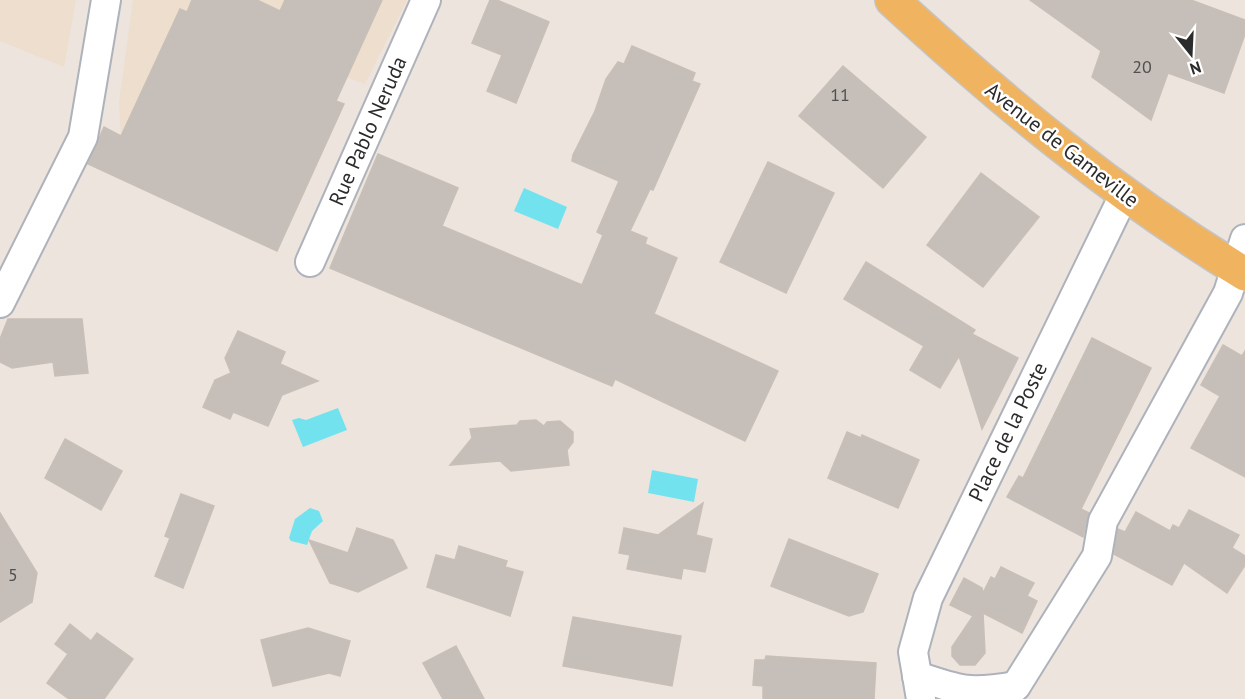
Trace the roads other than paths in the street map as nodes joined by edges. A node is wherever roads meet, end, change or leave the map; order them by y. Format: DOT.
graph roads {
  1 [pos="106,0"];
  2 [pos="426,0"];
  3 [pos="892,0"];
  4 [pos="1124,195"];
  5 [pos="1242,260"];
  6 [pos="310,262"];
  7 [pos="0,303"];
  8 [pos="919,687"];
  9 [pos="1009,693"];
  1 -- 7 [label="street"];
  2 -- 6 [label="street, Rue Pablo Neruda"];
  3 -- 4 [label="main road, Avenue de Gameville"];
  4 -- 5 [label="main road, Avenue de Gameville"];
  4 -- 8 [label="street, Place de la Poste"];
  5 -- 9 [label="street, Place de la Poste"];
  8 -- 9 [label="street, Place de la Poste"];
}
